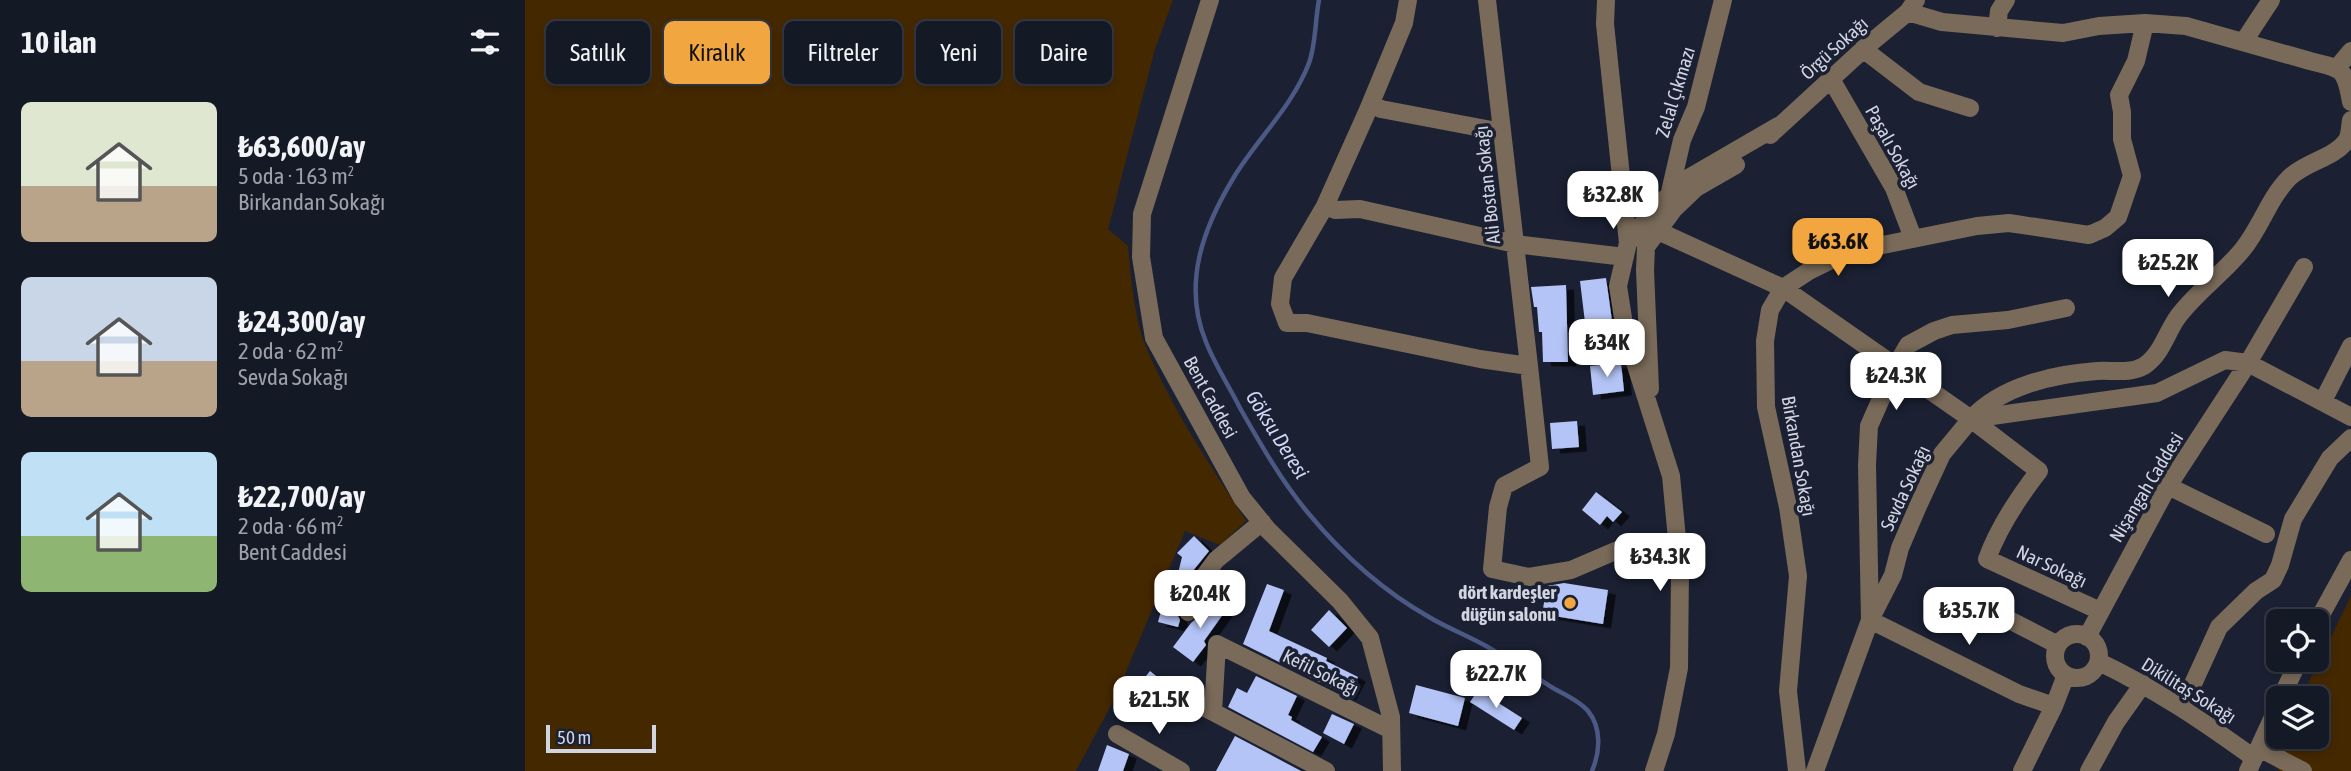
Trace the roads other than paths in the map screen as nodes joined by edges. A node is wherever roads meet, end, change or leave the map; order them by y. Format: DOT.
graph roads {
  1 [pos="1210,0"];
  2 [pos="1408,0"];
  3 [pos="1487,0"];
  4 [pos="1606,0"];
  5 [pos="1723,0"];
  6 [pos="2006,0"];
  7 [pos="2271,0"];
  8 [pos="1912,6"];
  9 [pos="2145,23"];
  10 [pos="1997,28"];
  11 [pos="2244,41"];
  12 [pos="1863,49"];
  13 [pos="2351,51"];
  14 [pos="2336,69"];
  15 [pos="1831,79"];
  16 [pos="2351,102"];
  17 [pos="1371,103"];
  18 [pos="1969,108"];
  19 [pos="2351,120"];
  20 [pos="1778,126"];
  21 [pos="1502,132"];
  22 [pos="1669,196"];
  23 [pos="1325,206"];
  24 [pos="1658,231"];
  25 [pos="1913,238"];
  26 [pos="1515,244"];
  27 [pos="1626,250"];
  28 [pos="2304,267"];
  29 [pos="1783,288"];
  30 [pos="2066,308"];
  31 [pos="2351,346"];
  32 [pos="2248,363"];
  33 [pos="1529,366"];
  34 [pos="1895,367"];
  35 [pos="2323,401"];
  36 [pos="2351,417"];
  37 [pos="1652,418"];
  38 [pos="1971,419"];
  39 [pos="2351,438"];
  40 [pos="2168,486"];
  41 [pos="1262,522"];
  42 [pos="2266,534"];
  43 [pos="1627,546"];
  44 [pos="2351,561"];
  45 [pos="1976,603"];
  46 [pos="2324,609"];
  47 [pos="2100,611"];
  48 [pos="1188,612"];
  49 [pos="1870,620"];
  50 [pos="2087,637"];
  51 [pos="2058,645"];
  52 [pos="2099,662"];
  53 [pos="2066,675"];
  54 [pos="2143,684"];
  55 [pos="1173,691"];
  56 [pos="2054,706"];
  57 [pos="2182,708"];
  58 [pos="1213,712"];
  59 [pos="1391,730"];
  60 [pos="2266,732"];
  61 [pos="1117,734"];
  62 [pos="2253,759"];
  63 [pos="1181,771"];
  64 [pos="1326,771"];
  65 [pos="1392,771"];
  66 [pos="1654,771"];
  67 [pos="1797,771"];
  68 [pos="1815,771"];
  69 [pos="2022,771"];
  70 [pos="2089,771"];
  71 [pos="2303,771"];
  1 -- 41 [label="street, Bent Caddesi"];
  2 -- 17 [label="street"];
  3 -- 21 [label="street, Ali Bostan Sokağı"];
  4 -- 27 [label="street"];
  5 -- 22 [label="street, Zelal Çıkmazı"];
  6 -- 10 [label="street"];
  7 -- 11 [label="street"];
  8 -- 10 [label="street, Örgü Sokağı"];
  8 -- 12 [label="street, Örgü Sokağı"];
  9 -- 10 [label="street, Örgü Sokağı"];
  9 -- 11 [label="street, Örgü Sokağı"];
  9 -- 25 [label="street"];
  11 -- 14 [label="street, Örgü Sokağı"];
  12 -- 15 [label="street, Örgü Sokağı"];
  12 -- 18 [label="street"];
  13 -- 14 [label="street"];
  14 -- 16 [label="street"];
  15 -- 20 [label="street, Örgü Sokağı"];
  15 -- 25 [label="street, Paşalı Sokağı"];
  17 -- 21 [label="street"];
  17 -- 23 [label="street"];
  19 -- 38 [label="street, Sevda Sokaḡı"];
  20 -- 22 [label="street"];
  20 -- 24 [label="street"];
  21 -- 26 [label="street, Ali Bostan Sokağı"];
  22 -- 27 [label="street"];
  23 -- 26 [label="street"];
  23 -- 33 [label="street"];
  24 -- 29 [label="street"];
  24 -- 37 [label="street"];
  25 -- 29 [label="street"];
  26 -- 27 [label="street"];
  26 -- 33 [label="street, Ali Bostan Sokağı"];
  27 -- 37 [label="street"];
  28 -- 32 [label="street, Nişangah Caddesi"];
  29 -- 34 [label="street"];
  29 -- 67 [label="street, Birkandan Sokağı"];
  30 -- 34 [label="street"];
  31 -- 35 [label="street"];
  32 -- 35 [label="street"];
  32 -- 38 [label="street"];
  32 -- 40 [label="street, Nişangah Caddesi"];
  33 -- 43 [label="street, Ali Bostan Sokağı"];
  34 -- 38 [label="street"];
  34 -- 49 [label="street"];
  35 -- 36 [label="street"];
  37 -- 66 [label="street"];
  38 -- 47 [label="street, Nar Sokağı"];
  38 -- 49 [label="street, Sevda Sokaḡı"];
  39 -- 57 [label="street"];
  40 -- 42 [label="street"];
  40 -- 47 [label="street, Nişangah Caddesi"];
  41 -- 48 [label="street"];
  41 -- 59 [label="street, Bent Caddesi"];
  44 -- 46 [label="street"];
  45 -- 51 [label="street"];
  47 -- 50 [label="street, Nişangah Caddesi"];
  49 -- 56 [label="street"];
  49 -- 68 [label="street, Sevda Sokaḡı"];
  50 -- 51 [label="street"];
  50 -- 52 [label="street"];
  51 -- 53 [label="street"];
  52 -- 53 [label="street"];
  52 -- 54 [label="street, Dikilitaş Sokağı"];
  53 -- 56 [label="street"];
  54 -- 57 [label="street, Dikilitaş Sokağı"];
  54 -- 70 [label="street"];
  55 -- 58 [label="street"];
  56 -- 69 [label="street"];
  57 -- 62 [label="street, Dikilitaş Sokağı"];
  58 -- 59 [label="street, Kefil Sokağı"];
  58 -- 64 [label="street"];
  59 -- 65 [label="street, Bent Caddesi"];
  60 -- 62 [label="street"];
  61 -- 63 [label="street"];
  62 -- 71 [label="street, Dikilitaş Sokağı"];
}
